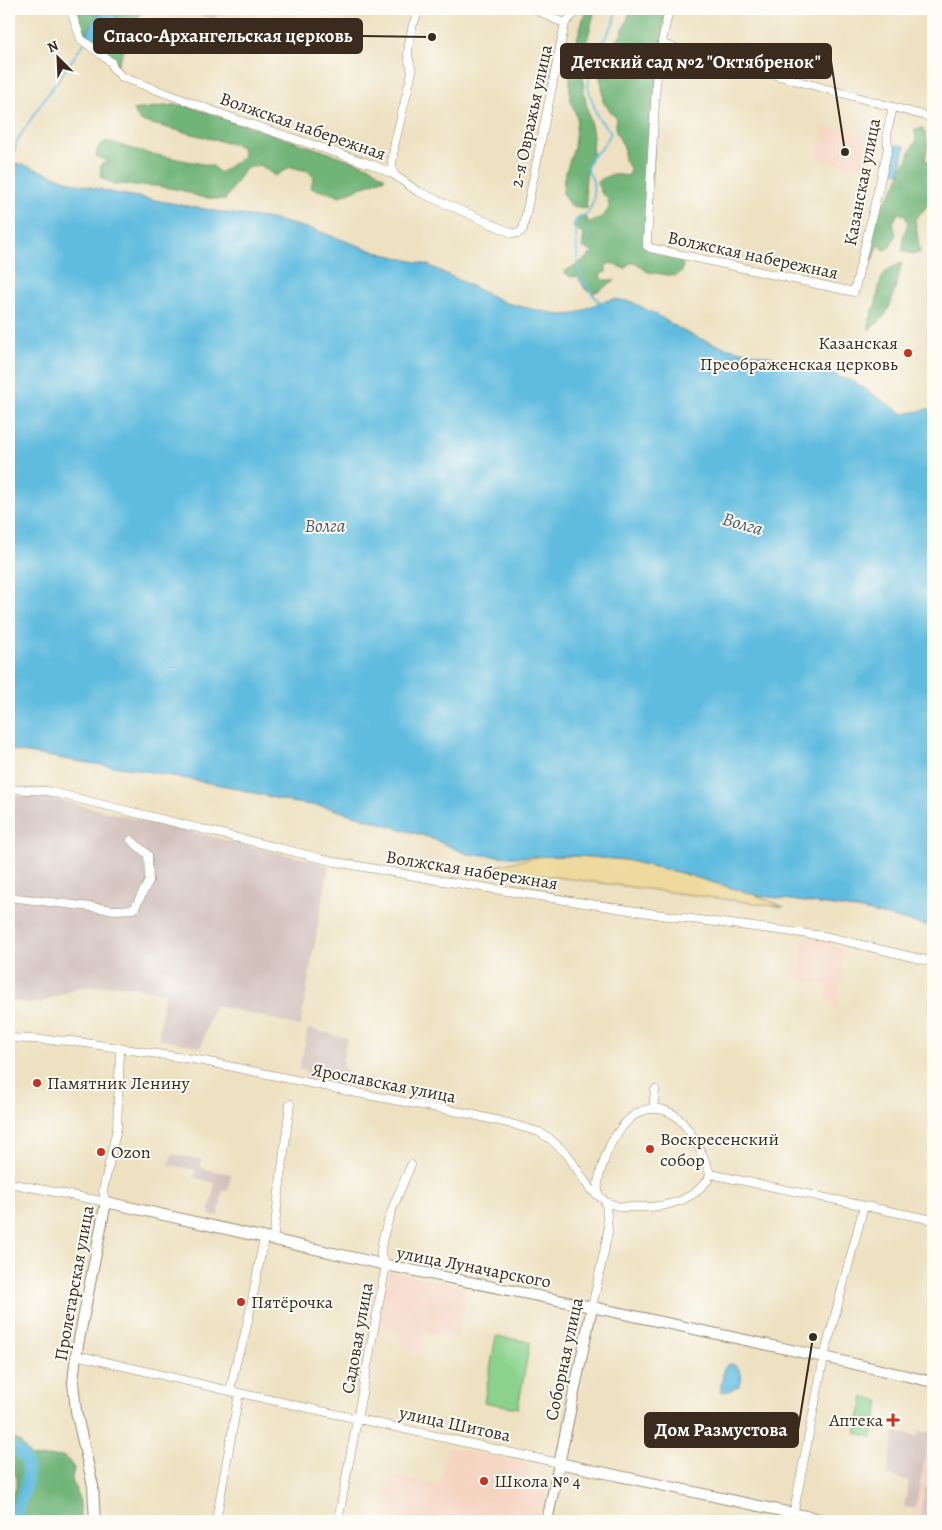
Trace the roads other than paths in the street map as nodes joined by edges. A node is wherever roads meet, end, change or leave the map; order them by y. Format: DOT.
graph roads {
  1 [pos="70,9"];
  2 [pos="420,9"];
  3 [pos="535,9"];
  4 [pos="579,9"];
  5 [pos="669,9"];
  6 [pos="566,23"];
  7 [pos="662,44"];
  8 [pos="893,107"];
  9 [pos="933,118"];
  10 [pos="393,156"];
  11 [pos="374,165"];
  12 [pos="394,174"];
  13 [pos="520,233"];
  14 [pos="854,292"];
  15 [pos="9,789"];
  16 [pos="131,840"];
  17 [pos="9,897"];
  18 [pos="933,962"];
  19 [pos="9,1038"];
  20 [pos="120,1049"];
  21 [pos="654,1090"];
  22 [pos="290,1104"];
  23 [pos="653,1109"];
  24 [pos="411,1165"];
  25 [pos="710,1174"];
  26 [pos="9,1182"];
  27 [pos="599,1196"];
  28 [pos="106,1202"];
  29 [pos="606,1202"];
  30 [pos="864,1206"];
  31 [pos="933,1220"];
  32 [pos="269,1239"];
  33 [pos="386,1265"];
  34 [pos="592,1307"];
  35 [pos="76,1355"];
  36 [pos="824,1356"];
  37 [pos="933,1382"];
  38 [pos="230,1391"];
  39 [pos="239,1393"];
  40 [pos="358,1420"];
  41 [pos="559,1464"];
  42 [pos="793,1517"];
  43 [pos="95,1521"];
  44 [pos="216,1521"];
  45 [pos="338,1521"];
  46 [pos="547,1521"];
  47 [pos="829,1521"];
  1 -- 11 [label="street, Волжская набережная"];
  2 -- 10 [label="street"];
  3 -- 6 [label="street"];
  4 -- 6 [label="street, 2-я Овражья улица"];
  5 -- 7 [label="street"];
  6 -- 13 [label="street, 2-я Овражья улица"];
  7 -- 8 [label="street"];
  7 -- 14 [label="street, Волжская набережная"];
  8 -- 9 [label="street"];
  8 -- 14 [label="street, Казанская улица"];
  10 -- 11 [label="street"];
  10 -- 12 [label="street"];
  11 -- 12 [label="street, Волжская набережная"];
  12 -- 13 [label="street, Волжская набережная"];
  15 -- 18 [label="street, Волжская набережная"];
  16 -- 17 [label="street"];
  19 -- 20 [label="street, Ярославская улица"];
  20 -- 27 [label="street, Ярославская улица"];
  20 -- 28 [label="street, Пролетарская улица"];
  21 -- 23 [label="street"];
  22 -- 32 [label="street"];
  23 -- 25 [label="street"];
  23 -- 27 [label="street"];
  24 -- 33 [label="street, Садовая улица"];
  25 -- 29 [label="street, Ярославская улица"];
  25 -- 30 [label="street"];
  26 -- 28 [label="street, улица Луначарского"];
  27 -- 29 [label="street, Ярославская улица"];
  28 -- 32 [label="street, улица Луначарского"];
  28 -- 35 [label="street, Пролетарская улица"];
  29 -- 34 [label="street, Соборная улица"];
  30 -- 31 [label="street"];
  30 -- 36 [label="street"];
  32 -- 33 [label="street, улица Луначарского"];
  32 -- 38 [label="street"];
  33 -- 34 [label="street, улица Луначарского"];
  33 -- 40 [label="street, Садовая улица"];
  34 -- 36 [label="street, улица Луначарского"];
  34 -- 41 [label="street, Соборная улица"];
  35 -- 38 [label="street, улица Шитова"];
  35 -- 43 [label="street, Пролетарская улица"];
  36 -- 37 [label="street, улица Луначарского"];
  36 -- 42 [label="street"];
  38 -- 39 [label="street, улица Шитова"];
  39 -- 40 [label="street, улица Шитова"];
  39 -- 44 [label="street"];
  40 -- 41 [label="street, улица Шитова"];
  40 -- 45 [label="street, Садовая улица"];
  41 -- 42 [label="street, улица Шитова"];
  41 -- 46 [label="street, Соборная улица"];
  42 -- 47 [label="street, улица Шитова"];
}
